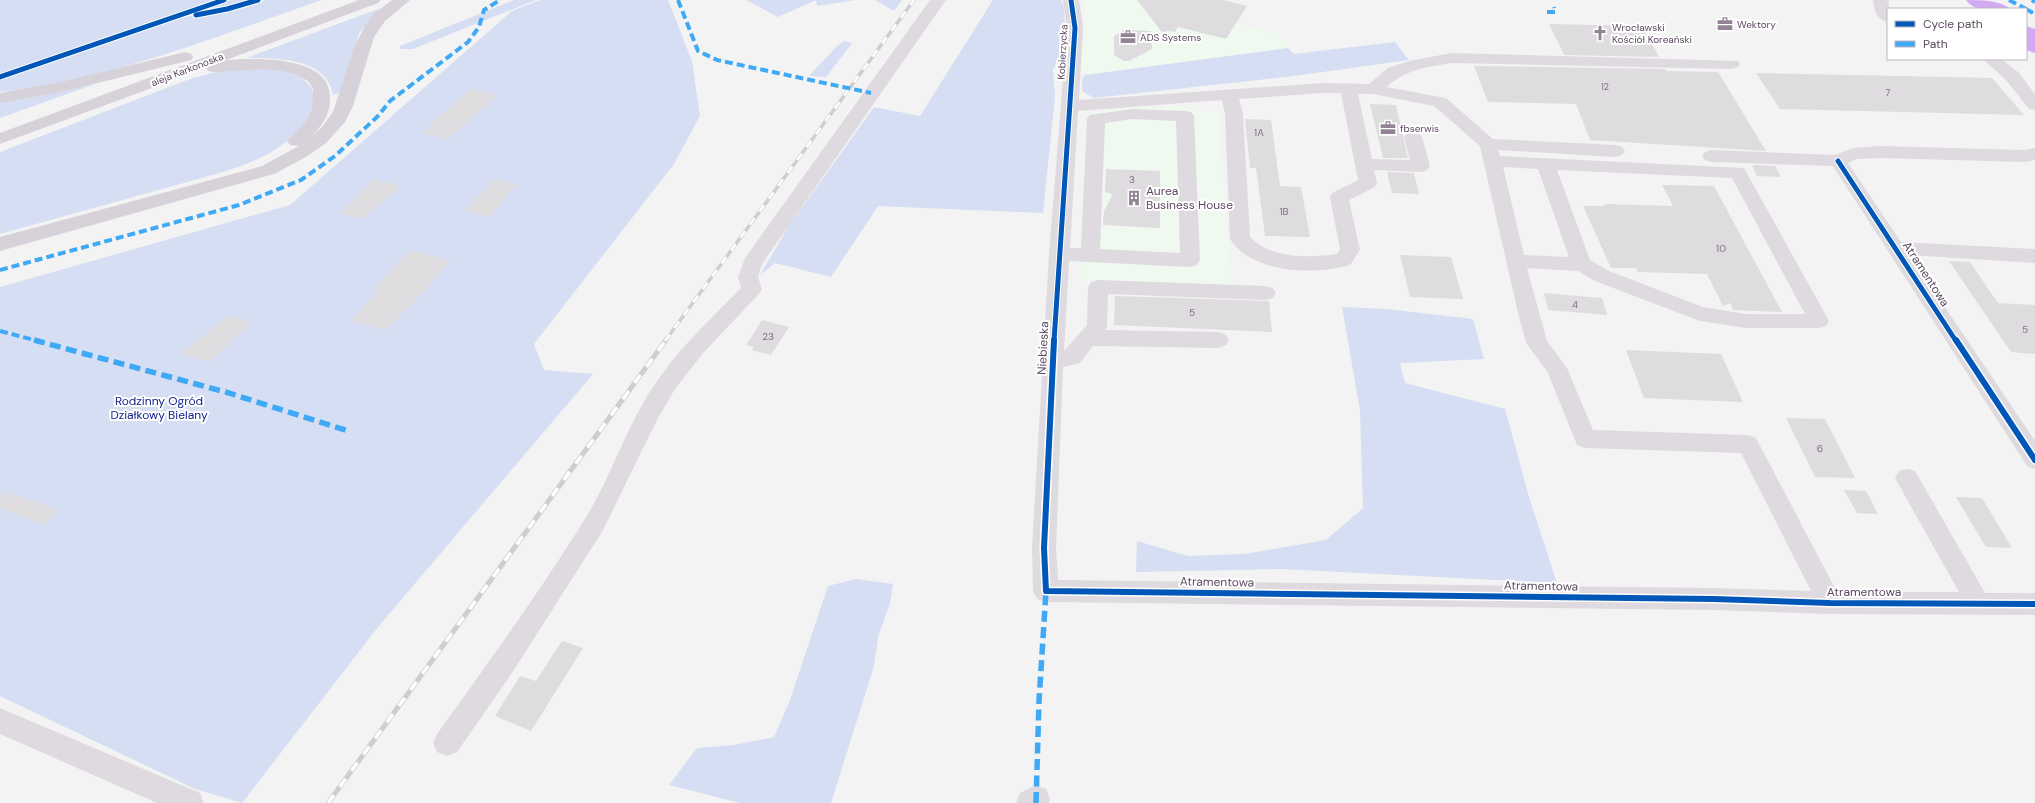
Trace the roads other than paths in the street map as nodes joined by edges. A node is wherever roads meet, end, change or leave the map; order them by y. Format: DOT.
graph roads {
  1 [pos="349,0"];
  2 [pos="373,0"];
  3 [pos="402,0"];
  4 [pos="938,0"];
  5 [pos="1071,0"];
  6 [pos="1881,0"];
  7 [pos="1887,16"];
  8 [pos="208,51"];
  9 [pos="1992,60"];
  10 [pos="1732,64"];
  11 [pos="1348,88"];
  12 [pos="1373,89"];
  13 [pos="122,93"];
  14 [pos="1229,94"];
  15 [pos="0,98"];
  16 [pos="1440,102"];
  17 [pos="1459,105"];
  18 [pos="2035,105"];
  19 [pos="1070,106"];
  20 [pos="0,126"];
  21 [pos="1413,137"];
  22 [pos="0,139"];
  23 [pos="1490,153"];
  24 [pos="2035,154"];
  25 [pos="1838,161"];
  26 [pos="1545,163"];
  27 [pos="1365,164"];
  28 [pos="212,184"];
  29 [pos="0,244"];
  30 [pos="1896,248"];
  31 [pos="1059,254"];
  32 [pos="1090,255"];
  33 [pos="2035,256"];
  34 [pos="1516,261"];
  35 [pos="1582,264"];
  36 [pos="1266,293"];
  37 [pos="1087,338"];
  38 [pos="1219,340"];
  39 [pos="1053,362"];
  40 [pos="2035,460"];
  41 [pos="1907,478"];
  42 [pos="1046,591"];
  43 [pos="1830,603"];
  44 [pos="1978,603"];
  45 [pos="2035,604"];
  46 [pos="0,721"];
  47 [pos="448,743"];
  48 [pos="190,803"];
  1 -- 8 [label="main road, aleja Karkonoska"];
  2 -- 13 [label="main road, aleja Karkonoska"];
  3 -- 28 [label="main road"];
  4 -- 47 [label="street"];
  5 -- 19 [label="street, Kobierzycka"];
  6 -- 7 [label="street"];
  8 -- 15 [label="main road"];
  8 -- 20 [label="main road, aleja Karkonoska"];
  9 -- 18 [label="street"];
  10 -- 12 [label="street"];
  11 -- 12 [label="street"];
  11 -- 14 [label="street"];
  11 -- 27 [label="street"];
  12 -- 16 [label="street"];
  13 -- 22 [label="main road, aleja Karkonoska"];
  13 -- 28 [label="main road"];
  14 -- 19 [label="street"];
  14 -- 27 [label="street"];
  16 -- 17 [label="street"];
  16 -- 23 [label="street"];
  19 -- 31 [label="street, Niebieska"];
  21 -- 27 [label="street"];
  23 -- 25 [label="street"];
  23 -- 26 [label="street"];
  23 -- 34 [label="street"];
  24 -- 25 [label="street"];
  25 -- 30 [label="street, Atramentowa"];
  26 -- 35 [label="street"];
  26 -- 35 [label="street"];
  28 -- 29 [label="main road"];
  30 -- 33 [label="street"];
  30 -- 40 [label="street, Atramentowa"];
  31 -- 32 [label="street"];
  31 -- 39 [label="street, Niebieska"];
  32 -- 32 [label="street"];
  34 -- 35 [label="street"];
  34 -- 43 [label="street"];
  36 -- 37 [label="street"];
  37 -- 38 [label="street"];
  37 -- 39 [label="street"];
  39 -- 42 [label="street, Niebieska"];
  41 -- 44 [label="street"];
  42 -- 43 [label="street, Atramentowa"];
  43 -- 44 [label="street, Atramentowa"];
  44 -- 45 [label="street, Atramentowa"];
  46 -- 48 [label="street"];
}
